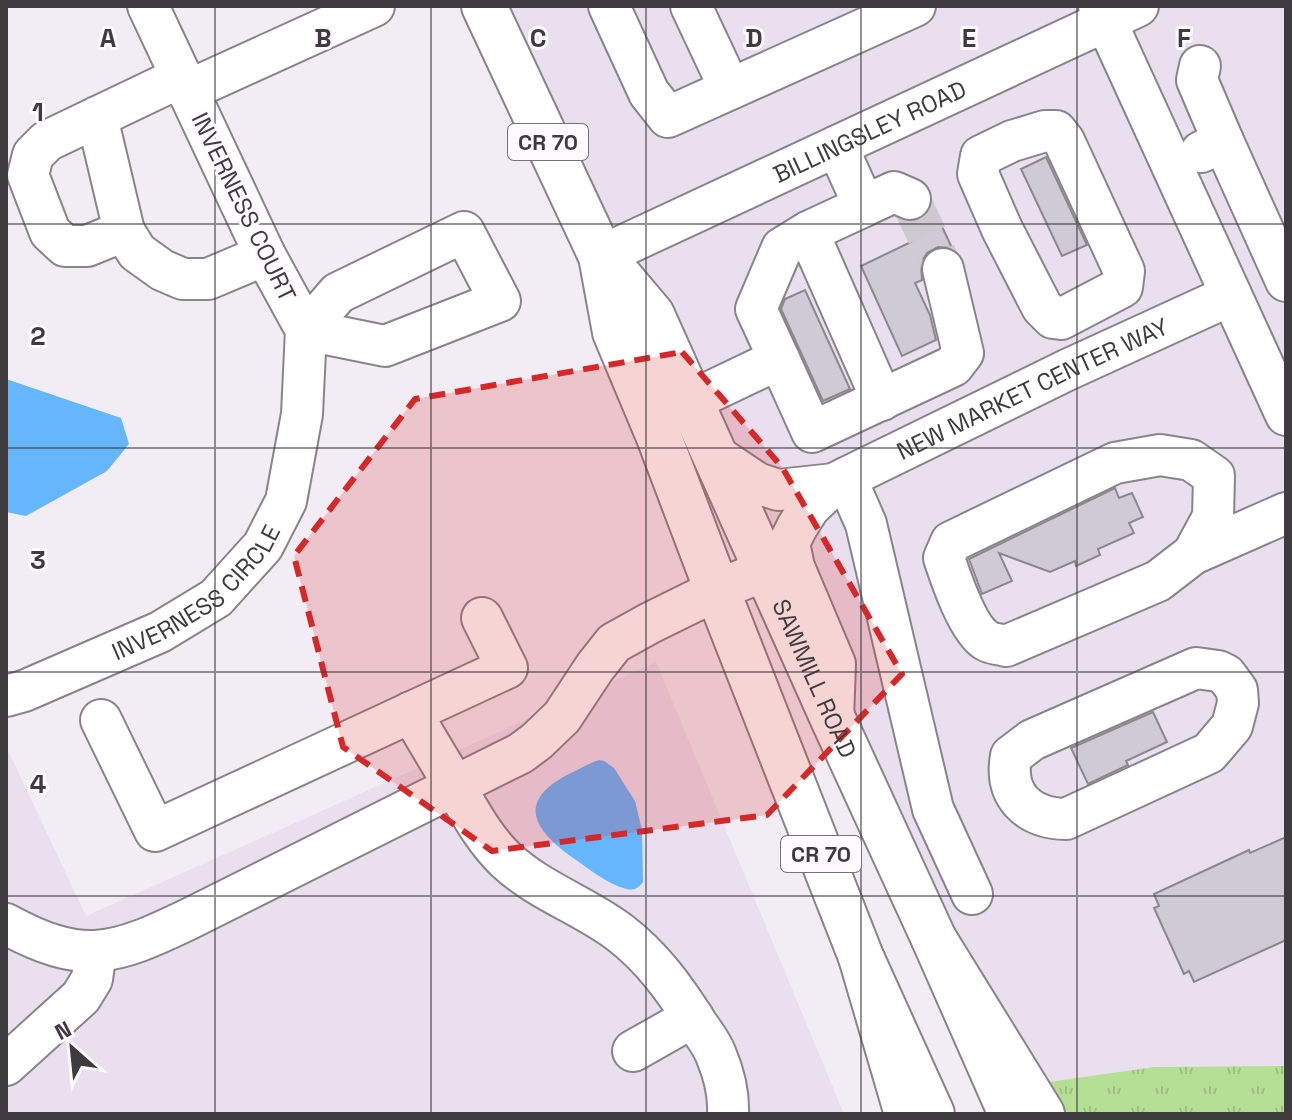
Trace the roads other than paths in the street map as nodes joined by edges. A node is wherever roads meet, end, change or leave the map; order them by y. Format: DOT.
graph roads {
  1 [pos="374,6"];
  2 [pos="484,6"];
  3 [pos="609,6"];
  4 [pos="691,6"];
  5 [pos="915,6"];
  6 [pos="155,8"];
  7 [pos="1114,11"];
  8 [pos="1200,66"];
  9 [pos="184,84"];
  10 [pos="730,89"];
  11 [pos="97,117"];
  12 [pos="1223,141"];
  13 [pos="837,146"];
  14 [pos="1172,165"];
  15 [pos="910,199"];
  16 [pos="864,206"];
  17 [pos="124,231"];
  18 [pos="808,232"];
  19 [pos="265,255"];
  20 [pos="601,256"];
  21 [pos="943,269"];
  22 [pos="1286,281"];
  23 [pos="1135,292"];
  24 [pos="1231,295"];
  25 [pos="1058,336"];
  26 [pos="779,359"];
  27 [pos="882,400"];
  28 [pos="691,401"];
  29 [pos="302,414"];
  30 [pos="1286,415"];
  31 [pos="715,455"];
  32 [pos="840,481"];
  33 [pos="1286,513"];
  34 [pos="1193,554"];
  35 [pos="766,570"];
  36 [pos="717,590"];
  37 [pos="482,618"];
  38 [pos="6,696"];
  39 [pos="411,712"];
  40 [pos="833,719"];
  41 [pos="101,720"];
  42 [pos="455,787"];
  43 [pos="1066,819"];
  44 [pos="972,894"];
  45 [pos="6,924"];
  46 [pos="934,939"];
  47 [pos="96,951"];
  48 [pos="861,957"];
  49 [pos="693,1017"];
  50 [pos="633,1051"];
  51 [pos="6,1065"];
  52 [pos="728,1114"];
  53 [pos="907,1114"];
  54 [pos="932,1114"];
  55 [pos="1011,1114"];
  56 [pos="1042,1114"];
  1 -- 9 [label="street"];
  2 -- 20 [label="main road, SAWMILL ROAD / CR 70"];
  3 -- 10 [label="street"];
  4 -- 10 [label="street"];
  5 -- 10 [label="street"];
  6 -- 9 [label="street, INVERNESS COURT"];
  7 -- 13 [label="street, BILLINGSLEY ROAD"];
  7 -- 14 [label="street"];
  8 -- 12 [label="street"];
  9 -- 11 [label="street"];
  9 -- 19 [label="street, INVERNESS COURT"];
  11 -- 17 [label="street"];
  11 -- 17 [label="street"];
  12 -- 14 [label="street"];
  12 -- 22 [label="street"];
  13 -- 16 [label="street"];
  13 -- 20 [label="street, BILLINGSLEY ROAD"];
  14 -- 24 [label="street"];
  15 -- 16 [label="street"];
  16 -- 18 [label="street"];
  17 -- 19 [label="street"];
  18 -- 26 [label="street"];
  18 -- 27 [label="street"];
  19 -- 29 [label="street, INVERNESS COURT"];
  20 -- 28 [label="main road, SAWMILL ROAD / CR 70"];
  20 -- 36 [label="main road, SAWMILL ROAD / CR 70"];
  21 -- 27 [label="street"];
  23 -- 23 [label="street"];
  23 -- 25 [label="street"];
  24 -- 30 [label="street"];
  24 -- 32 [label="street, NEW MARKET CENTER WAY"];
  26 -- 27 [label="street"];
  26 -- 28 [label="street"];
  28 -- 31 [label="main road, SAWMILL ROAD / CR 70"];
  29 -- 38 [label="street, INVERNESS CIRCLE"];
  31 -- 32 [label="street, NEW MARKET CENTER WAY"];
  31 -- 35 [label="main road, SAWMILL ROAD / CR 70"];
  32 -- 40 [label="street, NEW MARKET CENTER WAY"];
  32 -- 44 [label="street"];
  33 -- 34 [label="street"];
  34 -- 34 [label="street"];
  35 -- 36 [label="street"];
  35 -- 40 [label="main road, SAWMILL ROAD / CR 70"];
  36 -- 42 [label="street"];
  36 -- 48 [label="main road, SAWMILL ROAD / CR 70"];
  37 -- 39 [label="street"];
  39 -- 41 [label="street"];
  39 -- 42 [label="street"];
  40 -- 46 [label="main road, SAWMILL ROAD / CR 70"];
  42 -- 47 [label="street"];
  42 -- 49 [label="street"];
  43 -- 43 [label="street"];
  45 -- 47 [label="street"];
  46 -- 55 [label="main road, SAWMILL ROAD / CR 70"];
  46 -- 56 [label="main road"];
  47 -- 51 [label="street"];
  48 -- 53 [label="main road"];
  48 -- 54 [label="main road, SAWMILL ROAD / CR 70"];
  49 -- 50 [label="street"];
  49 -- 52 [label="street"];
}
